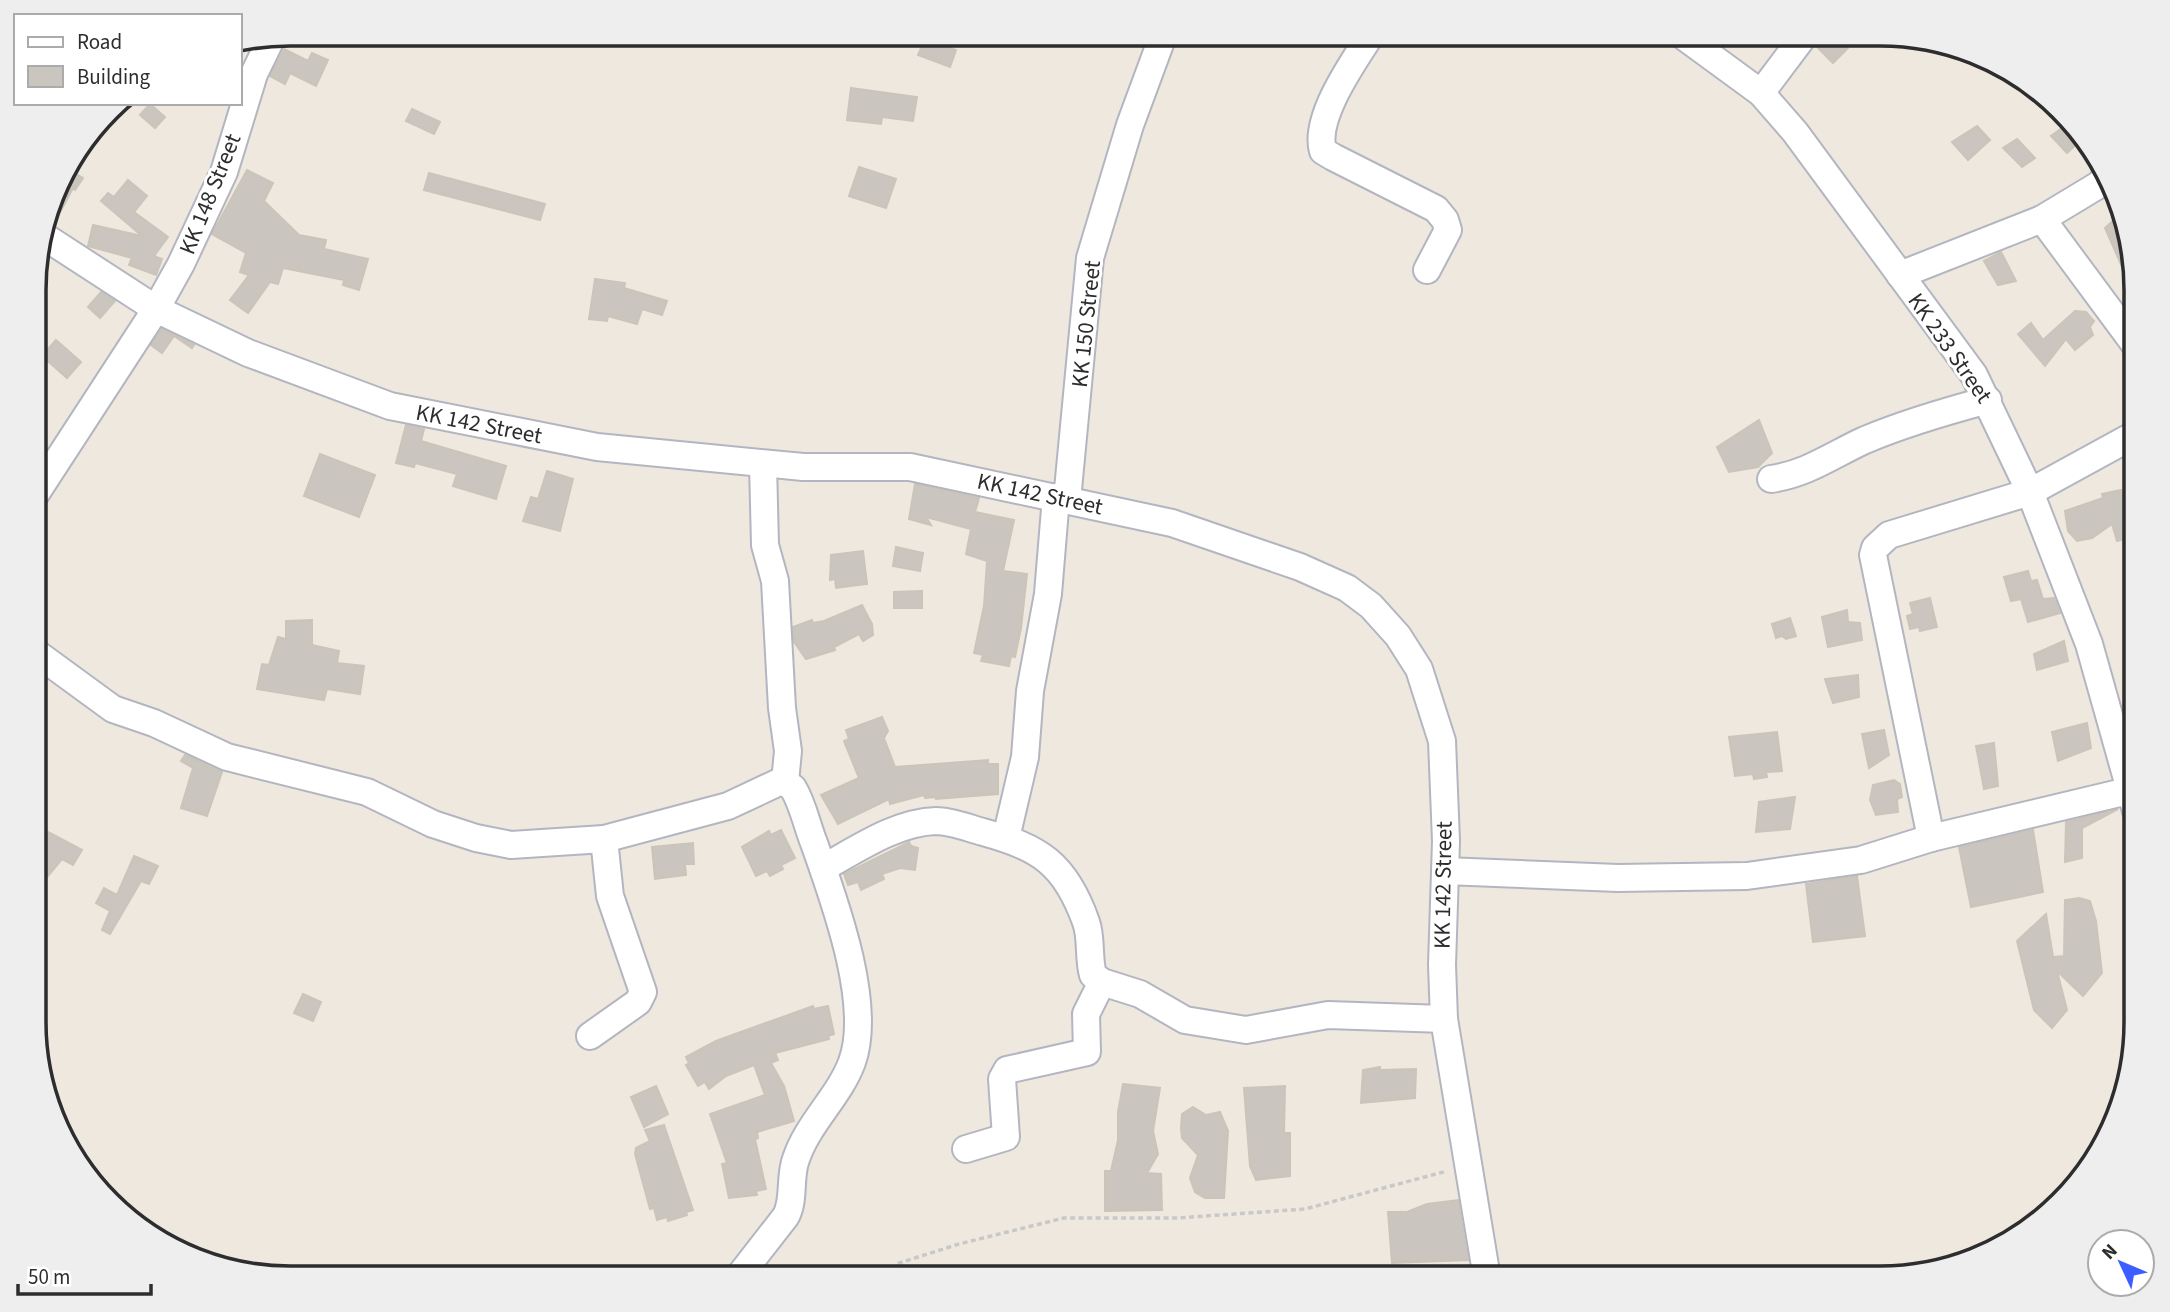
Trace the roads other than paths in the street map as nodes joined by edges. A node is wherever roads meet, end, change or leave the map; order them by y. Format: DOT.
graph roads {
  1 [pos="1159,46"];
  2 [pos="1364,46"];
  3 [pos="1697,46"];
  4 [pos="1796,46"];
  5 [pos="267,47"];
  6 [pos="1761,93"];
  7 [pos="2100,184"];
  8 [pos="2042,219"];
  9 [pos="51,241"];
  10 [pos="1427,270"];
  11 [pos="1900,275"];
  12 [pos="156,309"];
  13 [pos="2124,330"];
  14 [pos="1988,400"];
  15 [pos="2124,441"];
  16 [pos="764,464"];
  17 [pos="46,478"];
  18 [pos="1771,479"];
  19 [pos="2030,492"];
  20 [pos="1062,498"];
  21 [pos="46,660"];
  22 [pos="2124,767"];
  23 [pos="785,782"];
  24 [pos="2124,803"];
  25 [pos="1006,838"];
  26 [pos="1931,838"];
  27 [pos="604,839"];
  28 [pos="822,868"];
  29 [pos="1445,871"];
  30 [pos="1102,982"];
  31 [pos="1444,1019"];
  32 [pos="590,1036"];
  33 [pos="966,1149"];
  34 [pos="747,1266"];
  35 [pos="1485,1266"];
  1 -- 20 [label="street, KK 150 Street"];
  2 -- 10 [label="street"];
  3 -- 6 [label="street, KK 233 Street"];
  4 -- 6 [label="street"];
  5 -- 12 [label="street, KK 148 Street"];
  6 -- 11 [label="street, KK 233 Street"];
  7 -- 8 [label="street"];
  8 -- 11 [label="street"];
  8 -- 13 [label="street"];
  9 -- 12 [label="street, KK 142 Street"];
  11 -- 14 [label="street, KK 233 Street"];
  12 -- 16 [label="street, KK 142 Street"];
  12 -- 17 [label="street, KK 148 Street"];
  14 -- 18 [label="street"];
  14 -- 19 [label="street, KK 233 Street"];
  15 -- 19 [label="street"];
  16 -- 20 [label="street, KK 142 Street"];
  16 -- 23 [label="street"];
  19 -- 22 [label="street, KK 233 Street"];
  19 -- 26 [label="street"];
  20 -- 25 [label="street, KK 150 Street"];
  20 -- 29 [label="street, KK 142 Street"];
  21 -- 27 [label="street"];
  23 -- 27 [label="street"];
  23 -- 28 [label="street"];
  24 -- 26 [label="street"];
  25 -- 28 [label="street"];
  25 -- 30 [label="street"];
  26 -- 29 [label="street"];
  27 -- 32 [label="street"];
  28 -- 34 [label="street"];
  29 -- 31 [label="street, KK 142 Street"];
  30 -- 31 [label="street"];
  30 -- 33 [label="street"];
  31 -- 35 [label="street, KK 142 Street"];
}
